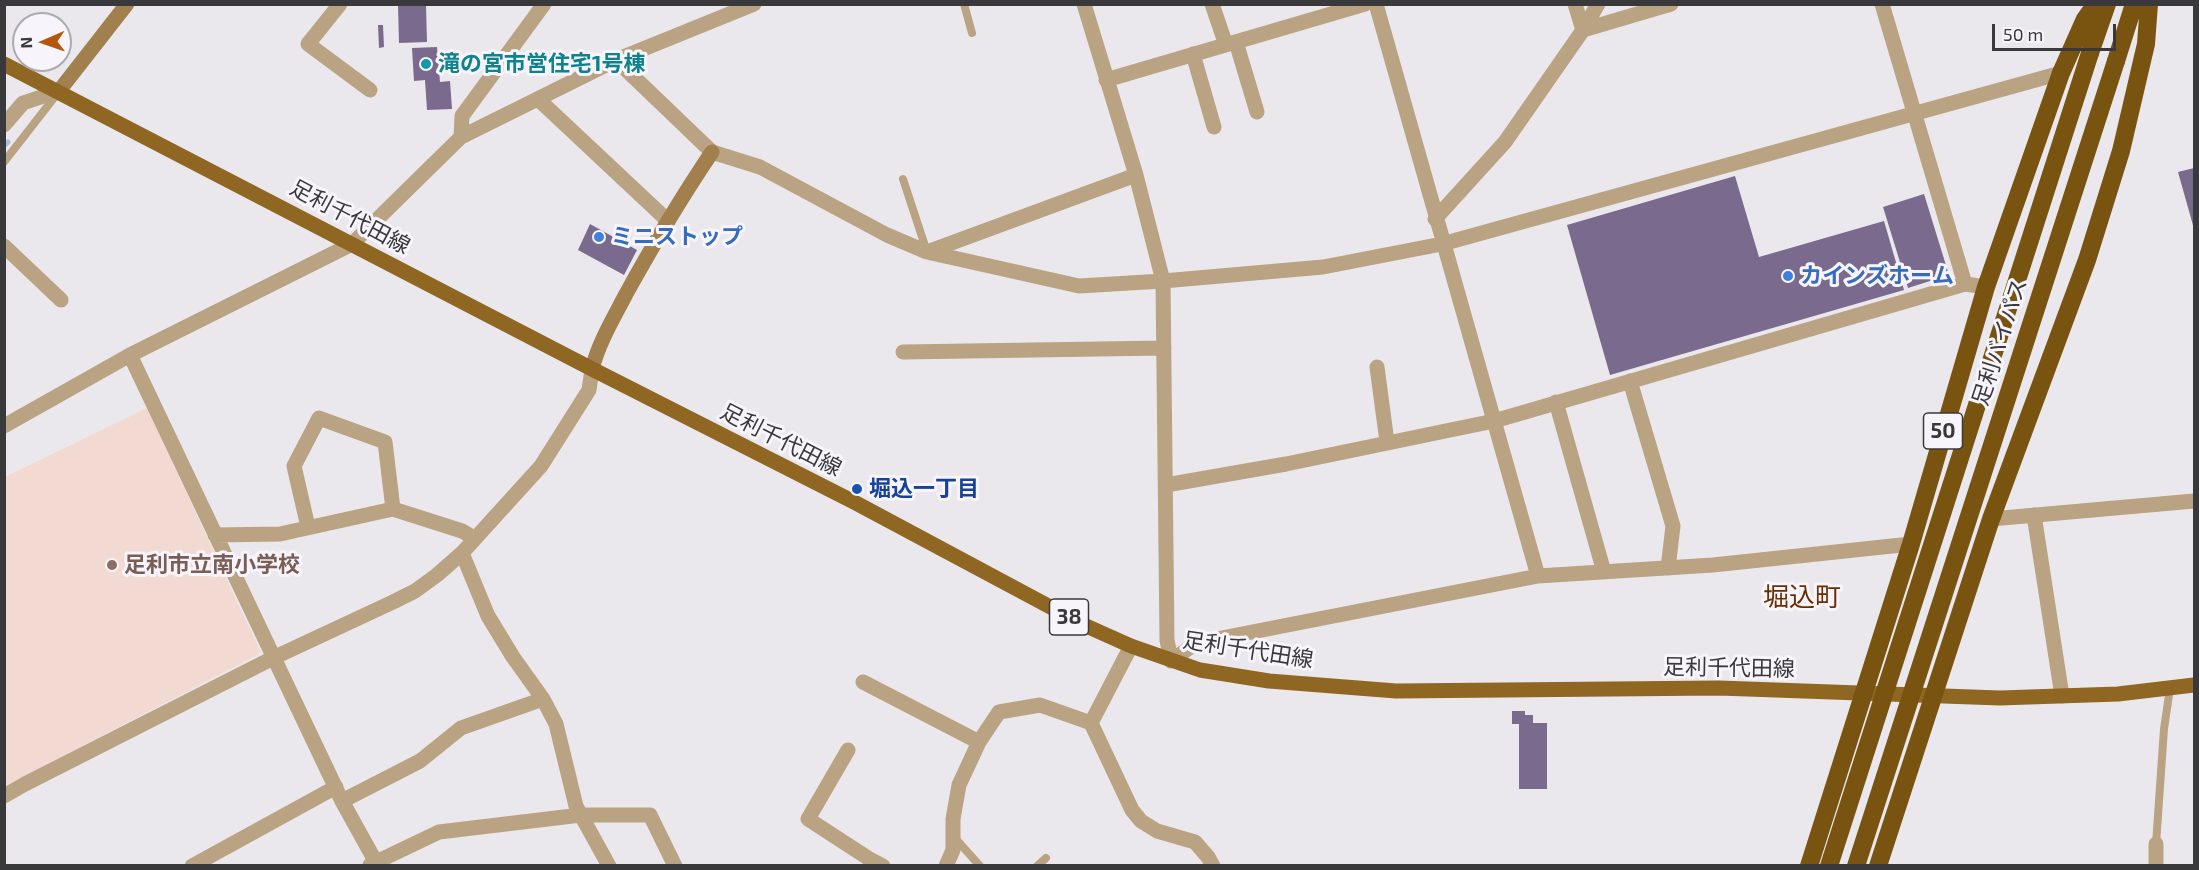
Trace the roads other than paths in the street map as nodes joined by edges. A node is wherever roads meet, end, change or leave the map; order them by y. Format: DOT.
graph roads {
  1 [pos="127,4"];
  2 [pos="340,4"];
  3 [pos="544,4"];
  4 [pos="754,4"];
  5 [pos="964,4"];
  6 [pos="1084,4"];
  7 [pos="1212,4"];
  8 [pos="1365,4"];
  9 [pos="1376,4"];
  10 [pos="1575,4"];
  11 [pos="1598,4"];
  12 [pos="1671,4"];
  13 [pos="1882,4"];
  14 [pos="2096,4"];
  15 [pos="2106,4"];
  16 [pos="2134,4"];
  17 [pos="2149,4"];
  18 [pos="1583,30"];
  19 [pos="972,33"];
  20 [pos="1231,43"];
  21 [pos="1193,54"];
  22 [pos="616,60"];
  23 [pos="4,64"];
  24 [pos="2061,73"];
  25 [pos="1106,80"];
  26 [pos="370,90"];
  27 [pos="59,91"];
  28 [pos="538,99"];
  29 [pos="1257,112"];
  30 [pos="1915,114"];
  31 [pos="4,125"];
  32 [pos="1214,127"];
  33 [pos="461,138"];
  34 [pos="712,152"];
  35 [pos="4,162"];
  36 [pos="1136,175"];
  37 [pos="903,179"];
  38 [pos="1435,219"];
  39 [pos="667,220"];
  40 [pos="352,244"];
  41 [pos="1442,244"];
  42 [pos="4,246"];
  43 [pos="927,252"];
  44 [pos="1163,281"];
  45 [pos="1965,284"];
  46 [pos="1986,287"];
  47 [pos="61,300"];
  48 [pos="1164,348"];
  49 [pos="903,352"];
  50 [pos="130,355"];
  51 [pos="1377,367"];
  52 [pos="592,369"];
  53 [pos="1630,381"];
  54 [pos="1556,402"];
  55 [pos="1494,421"];
  56 [pos="4,426"];
  57 [pos="1387,442"];
  58 [pos="1166,485"];
  59 [pos="2194,501"];
  60 [pos="393,509"];
  61 [pos="2034,515"];
  62 [pos="1991,519"];
  63 [pos="308,527"];
  64 [pos="215,535"];
  65 [pos="474,538"];
  66 [pos="1911,544"];
  67 [pos="462,554"];
  68 [pos="1668,568"];
  69 [pos="1604,572"];
  70 [pos="1538,576"];
  71 [pos="1131,646"];
  72 [pos="273,658"];
  73 [pos="1171,661"];
  74 [pos="863,682"];
  75 [pos="2194,685"];
  76 [pos="2170,688"];
  77 [pos="1864,694"];
  78 [pos="2062,696"];
  79 [pos="1932,697"];
  80 [pos="543,699"];
  81 [pos="1091,723"];
  82 [pos="979,742"];
  83 [pos="848,750"];
  84 [pos="339,794"];
  85 [pos="4,796"];
  86 [pos="581,815"];
  87 [pos="953,837"];
  88 [pos="2156,844"];
  89 [pos="1046,858"];
  90 [pos="375,864"];
  91 [pos="192,866"];
  92 [pos="609,866"];
  93 [pos="675,866"];
  94 [pos="883,866"];
  95 [pos="946,866"];
  96 [pos="980,866"];
  97 [pos="1037,866"];
  98 [pos="1213,866"];
  99 [pos="1809,866"];
  100 [pos="1829,866"];
  101 [pos="1856,866"];
  102 [pos="1878,866"];
  103 [pos="2156,866"];
  1 -- 27 [label="street"];
  2 -- 26 [label="street"];
  3 -- 33 [label="street"];
  4 -- 22 [label="street"];
  5 -- 19 [label="lane"];
  6 -- 25 [label="street"];
  7 -- 20 [label="street"];
  8 -- 20 [label="street"];
  9 -- 38 [label="street"];
  10 -- 18 [label="street"];
  11 -- 18 [label="street"];
  12 -- 18 [label="street"];
  13 -- 30 [label="street"];
  14 -- 24 [label="highway, 50"];
  15 -- 100 [label="highway, 足利バイパス / 50, bridge"];
  16 -- 101 [label="highway, 足利バイパス / 50, bridge"];
  17 -- 62 [label="highway"];
  18 -- 38 [label="street"];
  20 -- 21 [label="street"];
  20 -- 29 [label="street"];
  21 -- 25 [label="street"];
  21 -- 32 [label="street"];
  22 -- 28 [label="street"];
  22 -- 34 [label="street"];
  23 -- 27 [label="main road, 足利千代田線 / 38"];
  24 -- 30 [label="street"];
  24 -- 46 [label="highway, 50"];
  25 -- 36 [label="street"];
  27 -- 31 [label="street"];
  27 -- 35 [label="lane"];
  27 -- 40 [label="main road, 足利千代田線 / 38"];
  28 -- 33 [label="street"];
  28 -- 39 [label="street"];
  30 -- 41 [label="street"];
  30 -- 45 [label="street"];
  33 -- 40 [label="street"];
  34 -- 39 [label="street"];
  34 -- 43 [label="street"];
  36 -- 43 [label="street"];
  36 -- 44 [label="street"];
  37 -- 43 [label="lane"];
  38 -- 41 [label="street"];
  39 -- 52 [label="street"];
  40 -- 50 [label="street"];
  40 -- 52 [label="main road, 足利千代田線 / 38"];
  41 -- 44 [label="street"];
  41 -- 55 [label="street"];
  42 -- 47 [label="street"];
  43 -- 44 [label="street"];
  44 -- 48 [label="street"];
  45 -- 46 [label="street"];
  45 -- 53 [label="street"];
  46 -- 66 [label="highway, 50"];
  48 -- 49 [label="street"];
  48 -- 58 [label="street"];
  50 -- 56 [label="street"];
  50 -- 64 [label="street"];
  51 -- 57 [label="street"];
  52 -- 65 [label="street"];
  52 -- 71 [label="main road, 足利千代田線 / 38"];
  53 -- 54 [label="street"];
  53 -- 68 [label="street"];
  54 -- 55 [label="street"];
  54 -- 69 [label="street"];
  55 -- 57 [label="street"];
  55 -- 70 [label="street"];
  57 -- 58 [label="street"];
  58 -- 73 [label="street"];
  59 -- 61 [label="street"];
  60 -- 63 [label="street"];
  60 -- 63 [label="street"];
  60 -- 65 [label="street"];
  61 -- 62 [label="street"];
  61 -- 78 [label="street"];
  62 -- 79 [label="highway"];
  63 -- 64 [label="street"];
  64 -- 72 [label="street"];
  65 -- 67 [label="street"];
  66 -- 68 [label="street"];
  66 -- 77 [label="highway, 50"];
  67 -- 72 [label="street"];
  67 -- 80 [label="street"];
  68 -- 69 [label="street"];
  69 -- 70 [label="street"];
  70 -- 73 [label="street"];
  71 -- 73 [label="main road, 足利千代田線 / 38"];
  71 -- 81 [label="street"];
  72 -- 84 [label="street"];
  72 -- 85 [label="street"];
  73 -- 77 [label="main road, 足利千代田線 / 38"];
  74 -- 82 [label="street"];
  75 -- 76 [label="main road, 足利千代田線 / 38"];
  76 -- 78 [label="main road, 足利千代田線 / 38"];
  76 -- 88 [label="lane"];
  77 -- 79 [label="main road, 足利千代田線 / 38"];
  77 -- 99 [label="highway, 50"];
  78 -- 79 [label="main road, 足利千代田線 / 38"];
  79 -- 102 [label="highway"];
  80 -- 84 [label="street"];
  80 -- 86 [label="street"];
  81 -- 82 [label="street"];
  81 -- 98 [label="street"];
  82 -- 87 [label="street"];
  83 -- 94 [label="street"];
  84 -- 90 [label="street"];
  84 -- 91 [label="street"];
  86 -- 90 [label="street"];
  86 -- 92 [label="street"];
  86 -- 93 [label="street"];
  87 -- 95 [label="street"];
  87 -- 96 [label="lane"];
  88 -- 103 [label="street"];
  89 -- 97 [label="lane"];
}
